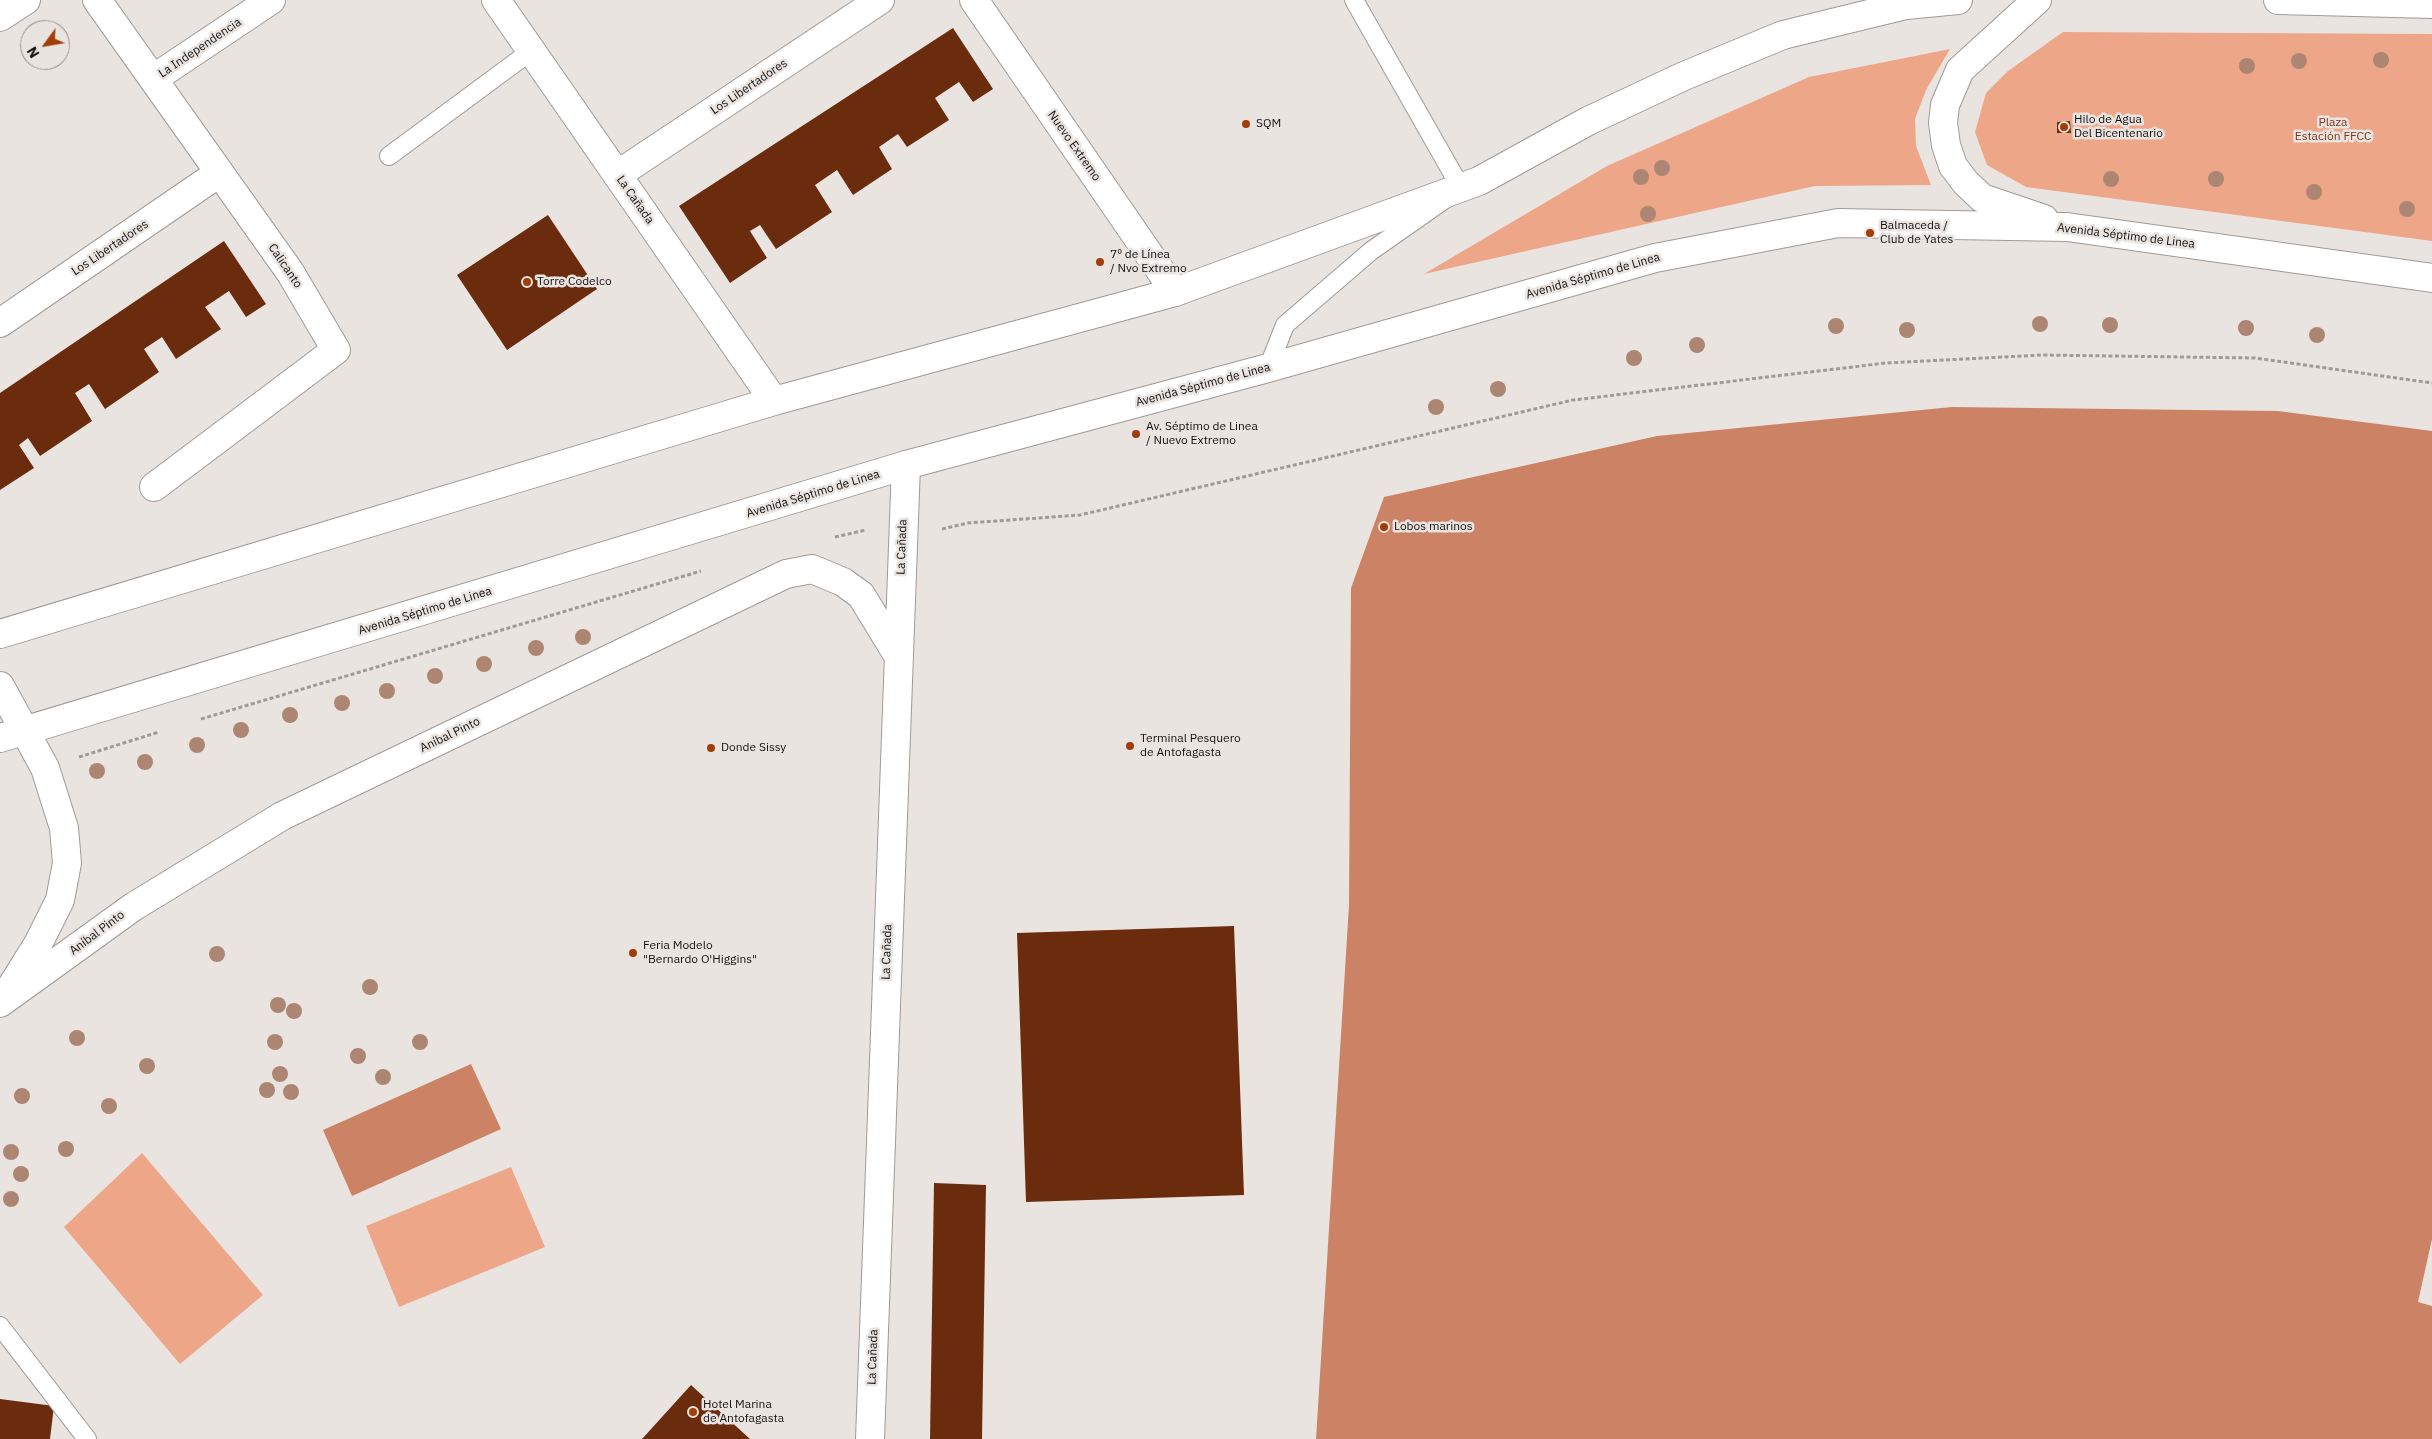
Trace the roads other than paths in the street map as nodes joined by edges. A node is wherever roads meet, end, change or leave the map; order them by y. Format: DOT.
graph roads {
  1 [pos="26,0"];
  2 [pos="97,0"];
  3 [pos="271,0"];
  4 [pos="496,0"];
  5 [pos="880,0"];
  6 [pos="974,0"];
  7 [pos="1354,0"];
  8 [pos="1958,0"];
  9 [pos="2037,0"];
  10 [pos="2278,0"];
  11 [pos="2432,4"];
  12 [pos="1864,8"];
  13 [pos="0,17"];
  14 [pos="531,51"];
  15 [pos="153,79"];
  16 [pos="389,156"];
  17 [pos="220,173"];
  18 [pos="617,175"];
  19 [pos="1461,188"];
  20 [pos="2067,227"];
  21 [pos="2432,278"];
  22 [pos="1175,292"];
  23 [pos="0,323"];
  24 [pos="1268,368"];
  25 [pos="774,401"];
  26 [pos="906,466"];
  27 [pos="154,487"];
  28 [pos="0,634"];
  29 [pos="897,654"];
  30 [pos="0,686"];
  31 [pos="26,731"];
  32 [pos="0,738"];
  33 [pos="0,1003"];
  34 [pos="0,1326"];
  35 [pos="87,1439"];
  36 [pos="870,1439"];
  1 -- 13 [label="main road"];
  2 -- 15 [label="main road, Calicanto"];
  3 -- 15 [label="main road, La Independencia"];
  4 -- 14 [label="main road, La Cañada"];
  5 -- 18 [label="main road, Los Libertadores"];
  6 -- 22 [label="main road, Nuevo Extremo"];
  7 -- 19 [label="lane"];
  8 -- 12 [label="main road"];
  9 -- 20 [label="main road"];
  10 -- 11 [label="main road"];
  12 -- 19 [label="main road"];
  14 -- 16 [label="lane"];
  14 -- 18 [label="main road, La Cañada"];
  15 -- 17 [label="main road, Calicanto"];
  17 -- 23 [label="main road, Los Libertadores"];
  17 -- 27 [label="main road, Calicanto"];
  18 -- 25 [label="main road, La Cañada"];
  19 -- 22 [label="main road"];
  19 -- 24 [label="lane"];
  20 -- 21 [label="main road, Avenida Séptimo de Linea"];
  20 -- 24 [label="main road, Avenida Séptimo de Linea"];
  22 -- 25 [label="main road"];
  24 -- 26 [label="main road, Avenida Séptimo de Linea"];
  25 -- 28 [label="main road"];
  26 -- 29 [label="main road, La Cañada"];
  26 -- 31 [label="main road, Avenida Séptimo de Linea"];
  29 -- 33 [label="main road, Aníbal Pinto"];
  29 -- 36 [label="main road, La Cañada"];
  30 -- 31 [label="main road, Aníbal Pinto"];
  31 -- 32 [label="main road, Avenida Séptimo de Linea"];
  31 -- 33 [label="main road, Aníbal Pinto"];
  34 -- 35 [label="lane"];
}
